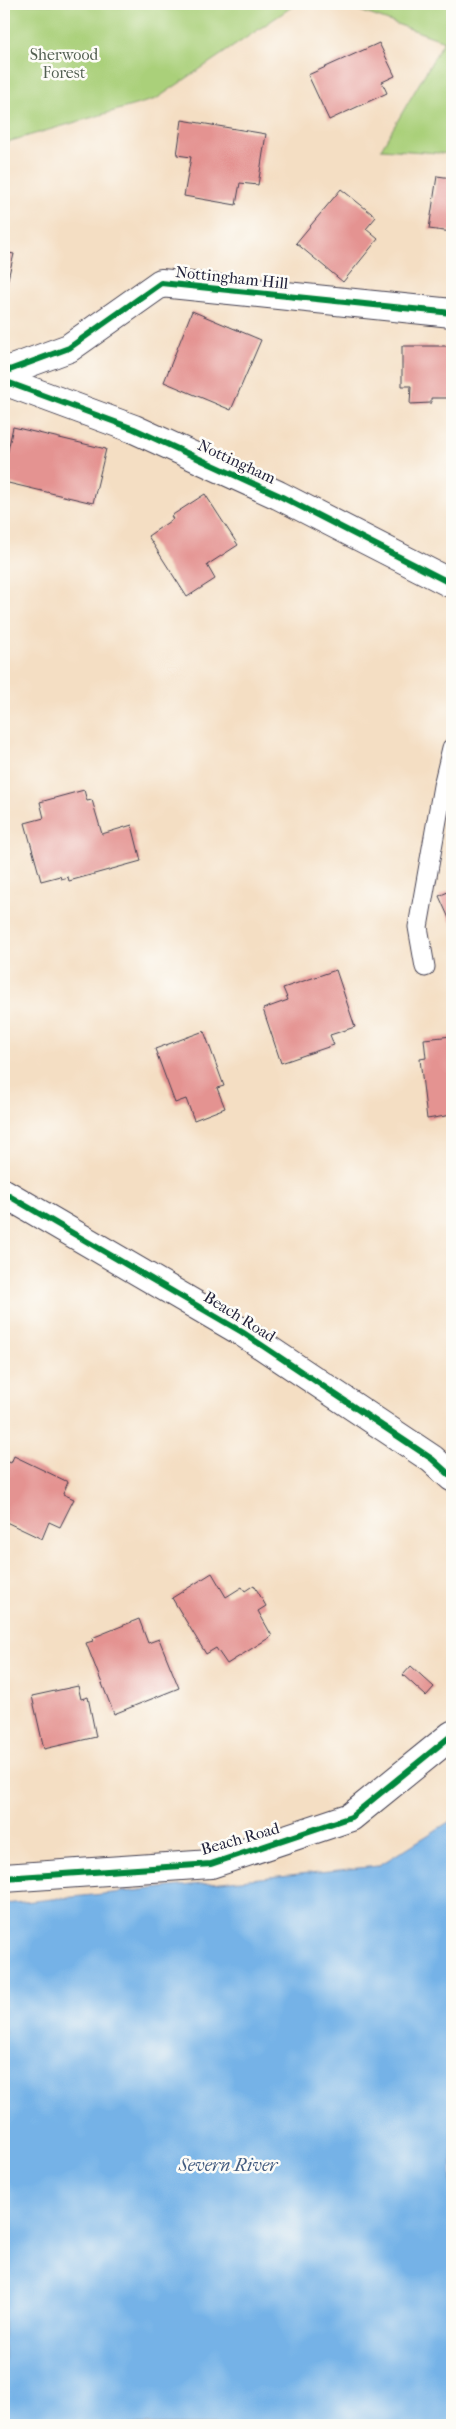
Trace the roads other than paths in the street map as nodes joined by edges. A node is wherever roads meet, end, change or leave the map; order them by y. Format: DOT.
graph roads {
  1 [pos="452,313"];
  2 [pos="4,372"];
  3 [pos="4,380"];
  4 [pos="452,584"];
  5 [pos="452,748"];
  6 [pos="425,967"];
  7 [pos="4,1193"];
  8 [pos="452,1477"];
  9 [pos="452,1735"];
  10 [pos="4,1878"];
  1 -- 2 [label="street, Nottingham Hill"];
  3 -- 4 [label="street, Nottingham"];
  5 -- 6 [label="lane"];
  7 -- 8 [label="street, Beach Road"];
  9 -- 10 [label="street, Beach Road"];
}
